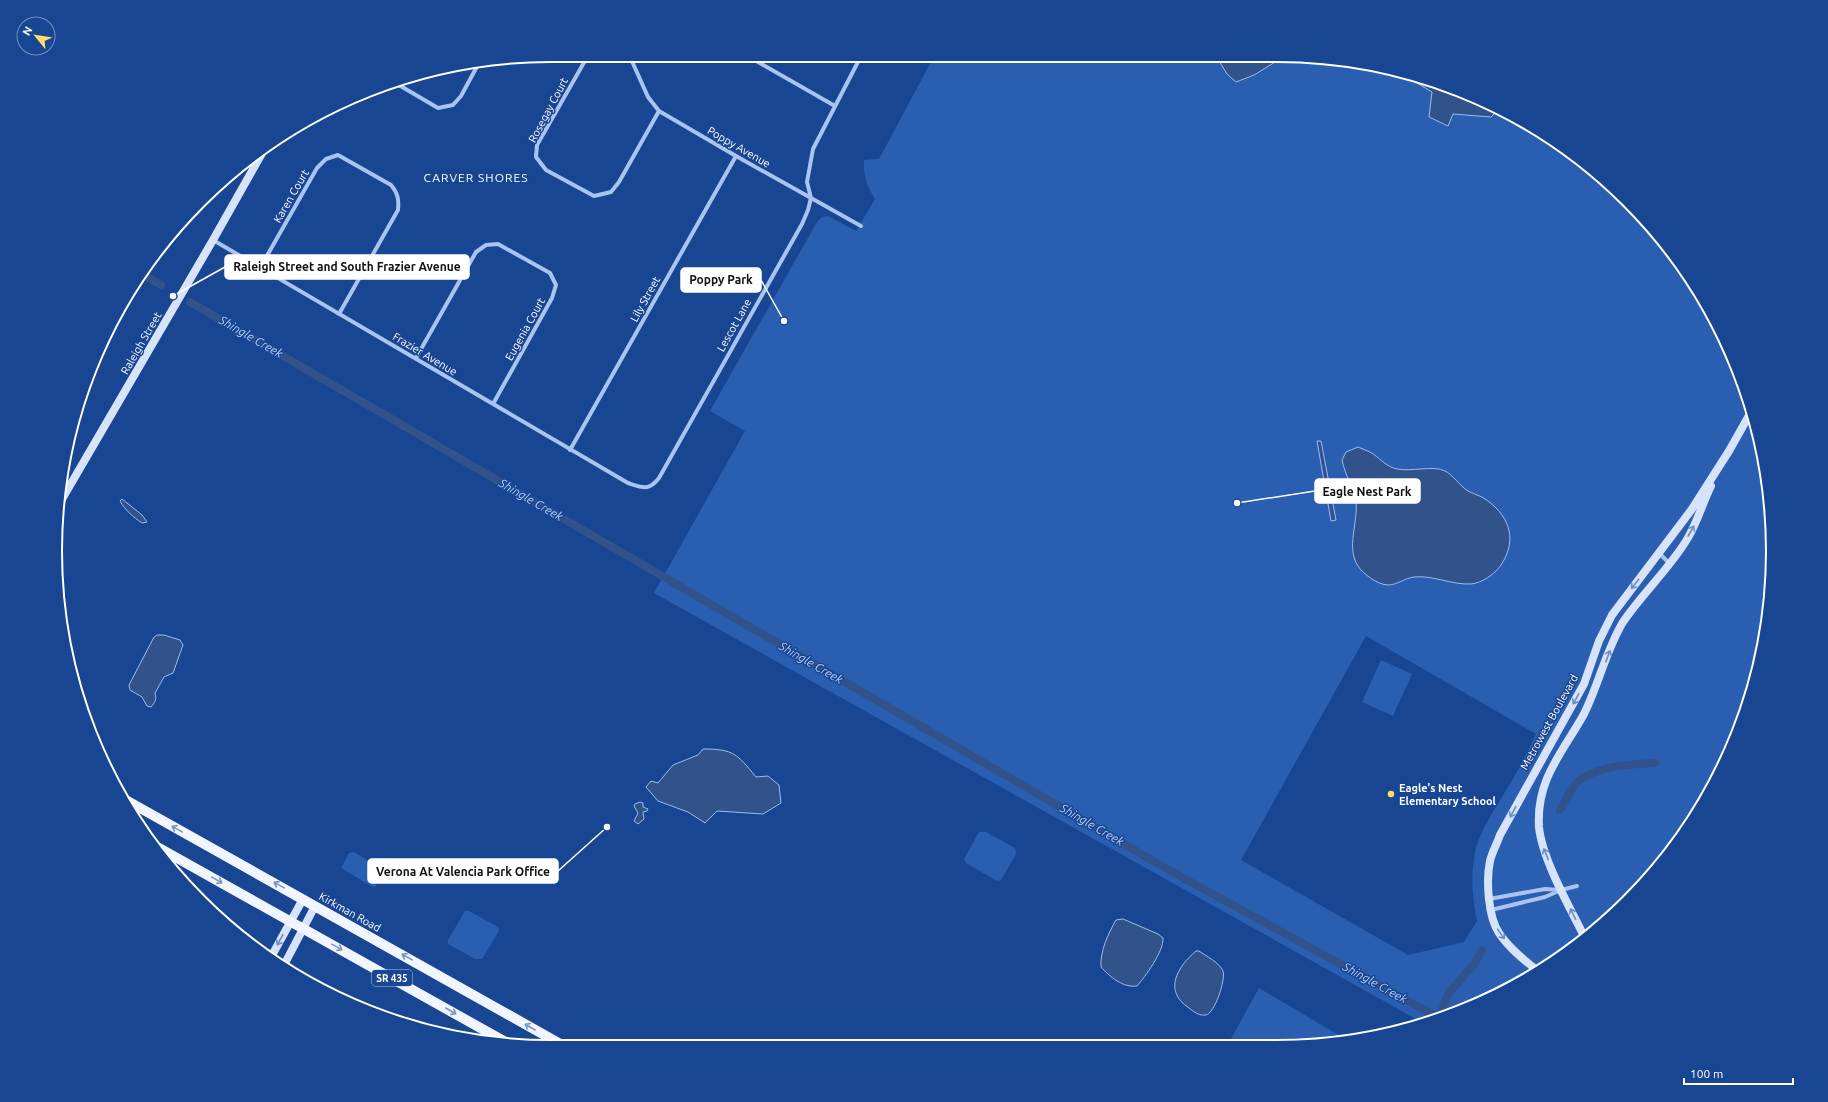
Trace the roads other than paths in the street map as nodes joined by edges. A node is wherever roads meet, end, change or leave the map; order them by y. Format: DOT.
graph roads {
  1 [pos="584,62"];
  2 [pos="632,62"];
  3 [pos="758,62"];
  4 [pos="858,62"];
  5 [pos="476,68"];
  6 [pos="401,86"];
  7 [pos="834,106"];
  8 [pos="659,111"];
  9 [pos="736,156"];
  10 [pos="259,159"];
  11 [pos="811,198"];
  12 [pos="861,226"];
  13 [pos="213,240"];
  14 [pos="260,268"];
  15 [pos="338,314"];
  16 [pos="416,358"];
  17 [pos="492,404"];
  18 [pos="1747,418"];
  19 [pos="570,450"];
  20 [pos="1729,451"];
  21 [pos="628,484"];
  22 [pos="65,493"];
  23 [pos="1660,554"];
  24 [pos="1669,563"];
  25 [pos="1539,763"];
  26 [pos="1550,769"];
  27 [pos="133,804"];
  28 [pos="165,851"];
  29 [pos="1577,886"];
  30 [pos="1561,890"];
  31 [pos="303,899"];
  32 [pos="1489,900"];
  33 [pos="315,906"];
  34 [pos="1491,910"];
  35 [pos="290,921"];
  36 [pos="303,928"];
  37 [pos="1582,933"];
  38 [pos="273,954"];
  39 [pos="286,962"];
  40 [pos="1534,967"];
  41 [pos="496,1037"];
  42 [pos="553,1040"];
  1 -- 8 [label="street, Rosegay Court"];
  2 -- 8 [label="street, Poppy Avenue"];
  3 -- 7 [label="street"];
  4 -- 7 [label="street, Lescot Lane"];
  5 -- 6 [label="street"];
  7 -- 11 [label="street, Lescot Lane"];
  8 -- 9 [label="street, Poppy Avenue"];
  9 -- 11 [label="street, Poppy Avenue"];
  9 -- 19 [label="street, Lily Street"];
  10 -- 13 [label="street, Raleigh Street"];
  11 -- 12 [label="street, Poppy Avenue"];
  11 -- 21 [label="street, Lescot Lane"];
  13 -- 14 [label="street, Frazier Avenue"];
  13 -- 22 [label="street, Raleigh Street"];
  14 -- 15 [label="street, Frazier Avenue"];
  14 -- 15 [label="street, Karen Court"];
  15 -- 16 [label="street, Frazier Avenue"];
  16 -- 17 [label="street, Frazier Avenue"];
  16 -- 17 [label="street, Eugenia Court"];
  17 -- 19 [label="street, Frazier Avenue"];
  18 -- 20 [label="street, Metrowest Boulevard"];
  19 -- 21 [label="street, Frazier Avenue"];
  20 -- 23 [label="street, Metrowest Boulevard"];
  24 -- 20 [label="street, Metrowest Boulevard, one-way"];
  23 -- 24 [label="street"];
  23 -- 25 [label="street, Metrowest Boulevard, one-way"];
  26 -- 24 [label="street, Metrowest Boulevard, one-way"];
  25 -- 26 [label="street"];
  25 -- 32 [label="street, Metrowest Boulevard, one-way"];
  30 -- 26 [label="street, Metrowest Boulevard, one-way"];
  31 -- 27 [label="main road, Kirkman Road / SR 435, one-way"];
  28 -- 35 [label="main road, SR 435, one-way"];
  29 -- 30 [label="street"];
  30 -- 32 [label="street"];
  30 -- 34 [label="street"];
  37 -- 30 [label="street, Metrowest Boulevard, one-way"];
  31 -- 33 [label="main road, Kirkman Road / SR 435"];
  31 -- 35 [label="street"];
  32 -- 34 [label="street, Metrowest Boulevard"];
  33 -- 36 [label="street"];
  42 -- 33 [label="main road, Kirkman Road / SR 435, one-way"];
  34 -- 40 [label="street, Metrowest Boulevard, one-way"];
  35 -- 36 [label="main road, SR 435"];
  35 -- 38 [label="street, one-way"];
  36 -- 39 [label="street"];
  36 -- 41 [label="main road, SR 435, one-way"];
}
